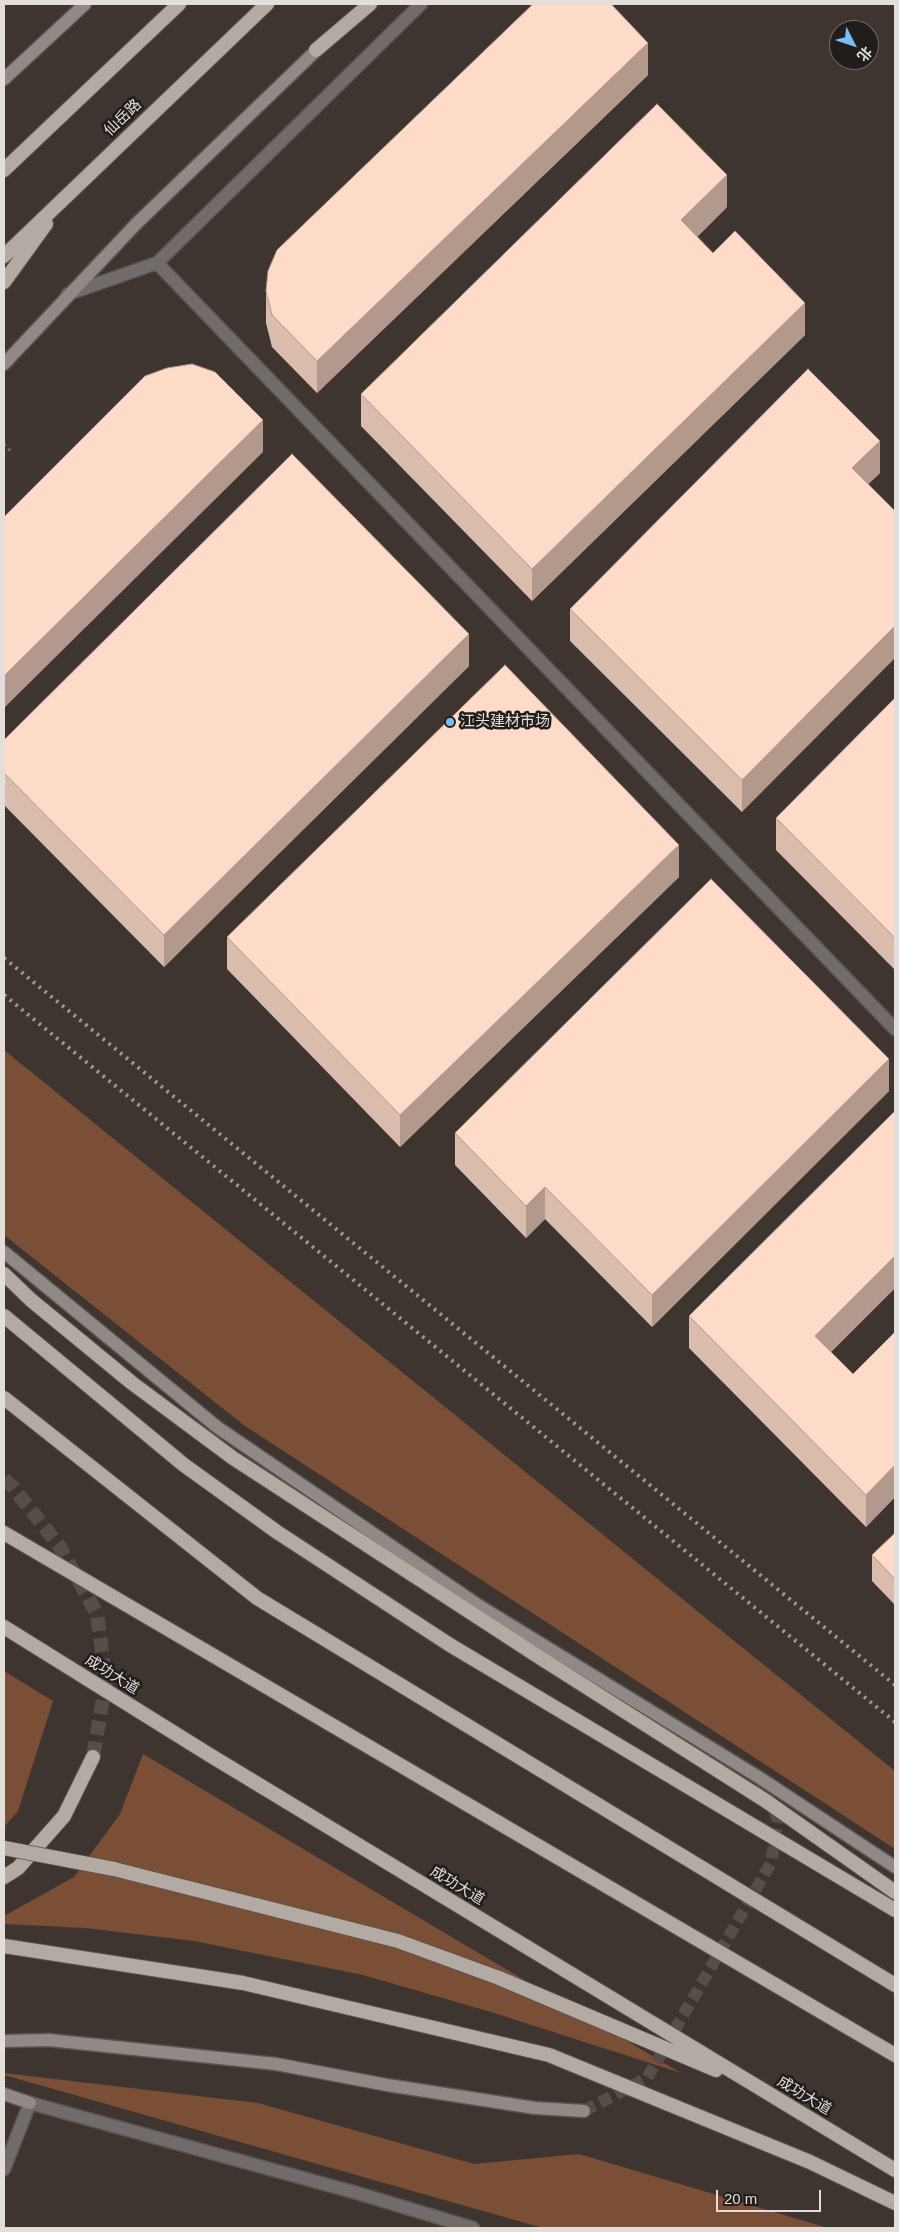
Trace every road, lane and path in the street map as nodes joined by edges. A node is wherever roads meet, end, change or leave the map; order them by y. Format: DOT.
graph roads {
  1 [pos="85,4"];
  2 [pos="179,4"];
  3 [pos="266,4"];
  4 [pos="362,4"];
  5 [pos="370,4"];
  6 [pos="421,4"];
  7 [pos="316,50"];
  8 [pos="4,79"];
  9 [pos="4,170"];
  10 [pos="69,193"];
  11 [pos="4,256"];
  12 [pos="158,263"];
  13 [pos="4,282"];
  14 [pos="68,294"];
  15 [pos="25,339"];
  16 [pos="4,364"];
  17 [pos="4,374"];
  18 [pos="4,444"];
  19 [pos="13,454"];
  20 [pos="895,1029"];
  21 [pos="4,1252"];
  22 [pos="4,1274"];
  23 [pos="4,1316"];
  24 [pos="4,1398"];
  25 [pos="4,1532"];
  26 [pos="4,1627"];
  27 [pos="93,1757"];
  28 [pos="4,1848"];
  29 [pos="895,1868"];
  30 [pos="4,1877"];
  31 [pos="895,1892"];
  32 [pos="895,1910"];
  33 [pos="4,1946"];
  34 [pos="895,1985"];
  35 [pos="4,2041"];
  36 [pos="895,2055"];
  37 [pos="758,2087"];
  38 [pos="4,2094"];
  39 [pos="30,2103"];
  40 [pos="584,2111"];
  41 [pos="4,2169"];
  42 [pos="895,2170"];
  43 [pos="895,2203"];
  44 [pos="472,2228"];
  1 -- 8 [label="main road"];
  2 -- 9 [label="highway"];
  3 -- 10 [label="highway, 仙岳路"];
  4 -- 7 [label="main road"];
  5 -- 7 [label="highway"];
  6 -- 12 [label="street"];
  7 -- 14 [label="main road"];
  10 -- 11 [label="highway, 仙岳路"];
  10 -- 13 [label="highway"];
  12 -- 14 [label="street"];
  12 -- 20 [label="street"];
  14 -- 15 [label="main road"];
  15 -- 16 [label="main road"];
  15 -- 17 [label="main road"];
  18 -- 19 [label="path"];
  21 -- 29 [label="main road"];
  22 -- 31 [label="highway"];
  23 -- 32 [label="highway"];
  24 -- 34 [label="highway"];
  25 -- 36 [label="highway"];
  26 -- 37 [label="highway, 成功大道"];
  27 -- 30 [label="highway"];
  28 -- 37 [label="highway, bridge"];
  33 -- 43 [label="highway"];
  35 -- 40 [label="main road"];
  37 -- 42 [label="highway, 成功大道"];
  38 -- 39 [label="main road"];
  39 -- 41 [label="street"];
  39 -- 44 [label="street"];
}
